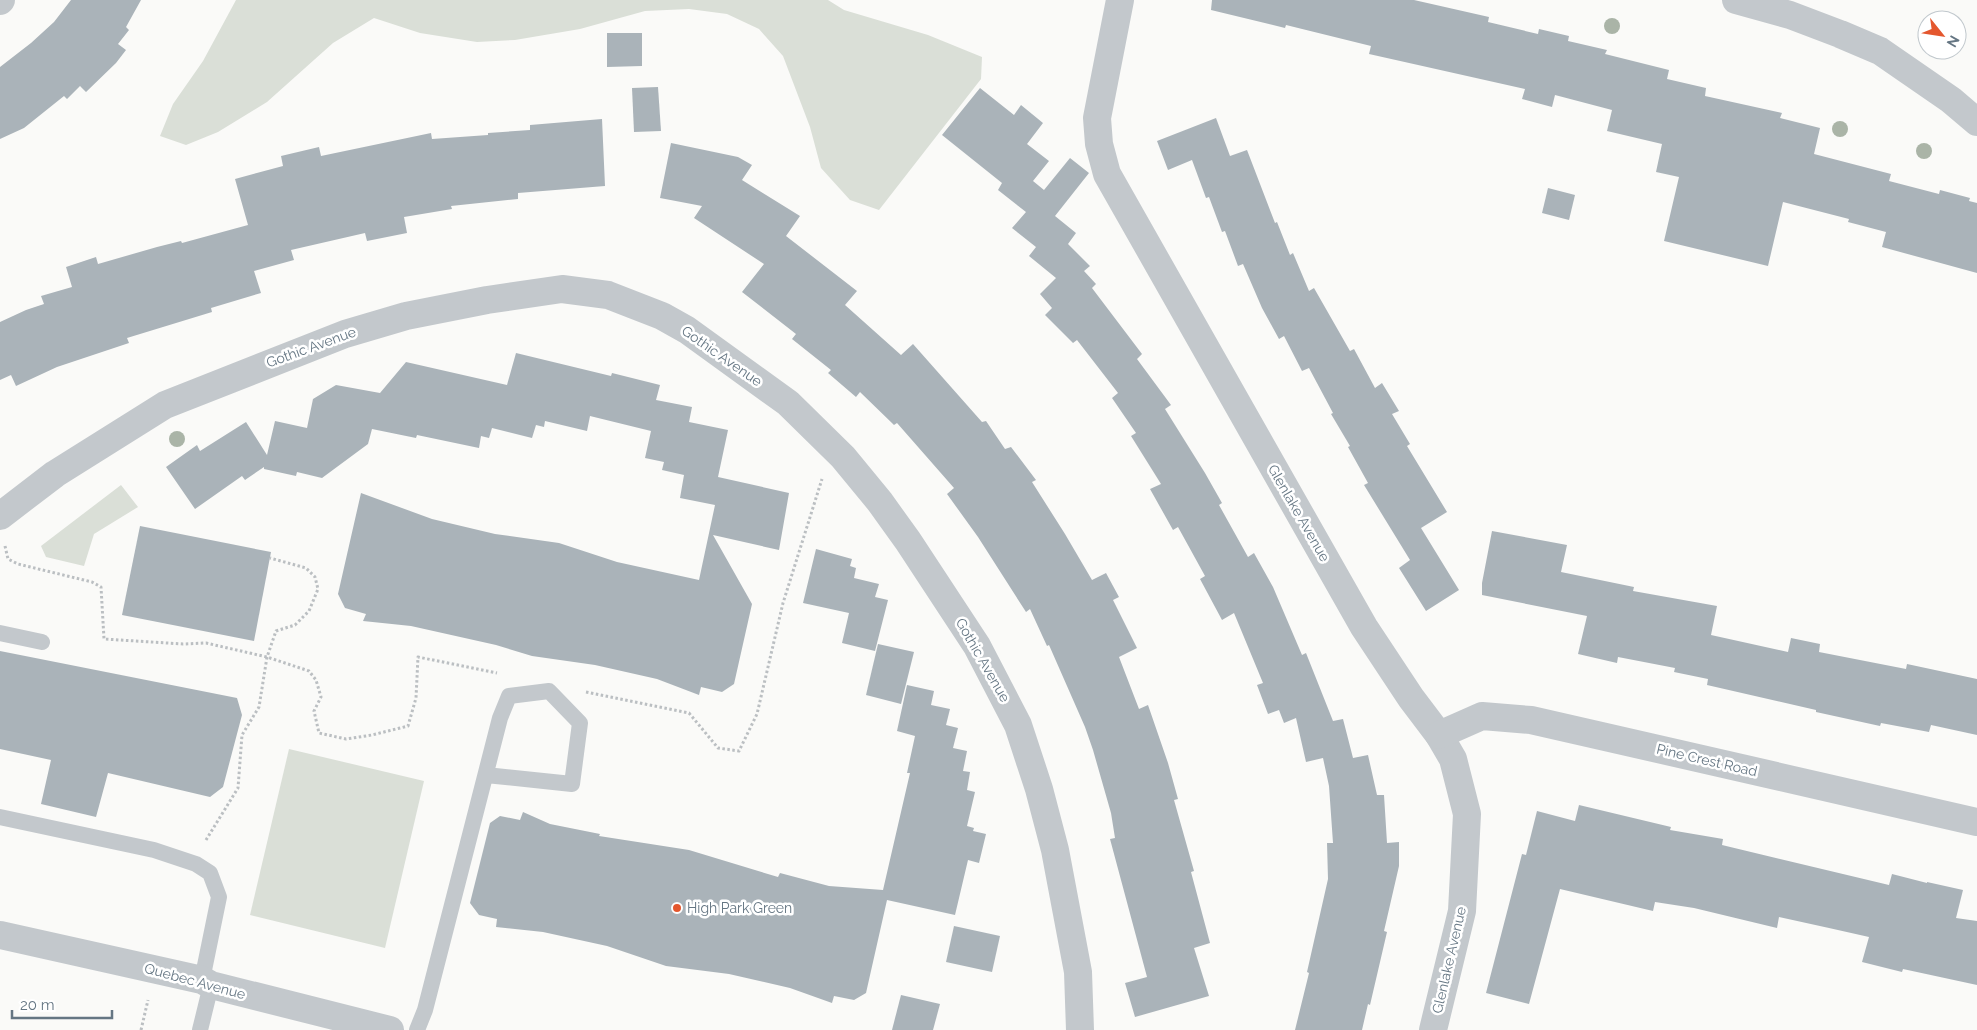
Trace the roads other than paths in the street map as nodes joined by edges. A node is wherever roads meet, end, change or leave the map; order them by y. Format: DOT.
graph roads {
  1 [pos="1120,0"];
  2 [pos="1736,0"];
  3 [pos="1977,122"];
  4 [pos="0,516"];
  5 [pos="0,633"];
  6 [pos="42,642"];
  7 [pos="1439,735"];
  8 [pos="486,776"];
  9 [pos="0,818"];
  10 [pos="1977,822"];
  11 [pos="0,935"];
  12 [pos="206,983"];
  13 [pos="200,1030"];
  14 [pos="390,1030"];
  15 [pos="417,1030"];
  16 [pos="1080,1030"];
  17 [pos="1434,1030"];
  1 -- 7 [label="street, Glenlake Avenue"];
  2 -- 3 [label="street"];
  4 -- 16 [label="street, Gothic Avenue"];
  5 -- 6 [label="lane"];
  7 -- 10 [label="street, Pine Crest Road"];
  7 -- 17 [label="street, Glenlake Avenue"];
  8 -- 8 [label="lane"];
  8 -- 15 [label="lane"];
  9 -- 12 [label="lane"];
  11 -- 12 [label="street, Quebec Avenue"];
  12 -- 13 [label="lane"];
  12 -- 14 [label="street, Quebec Avenue"];
}
